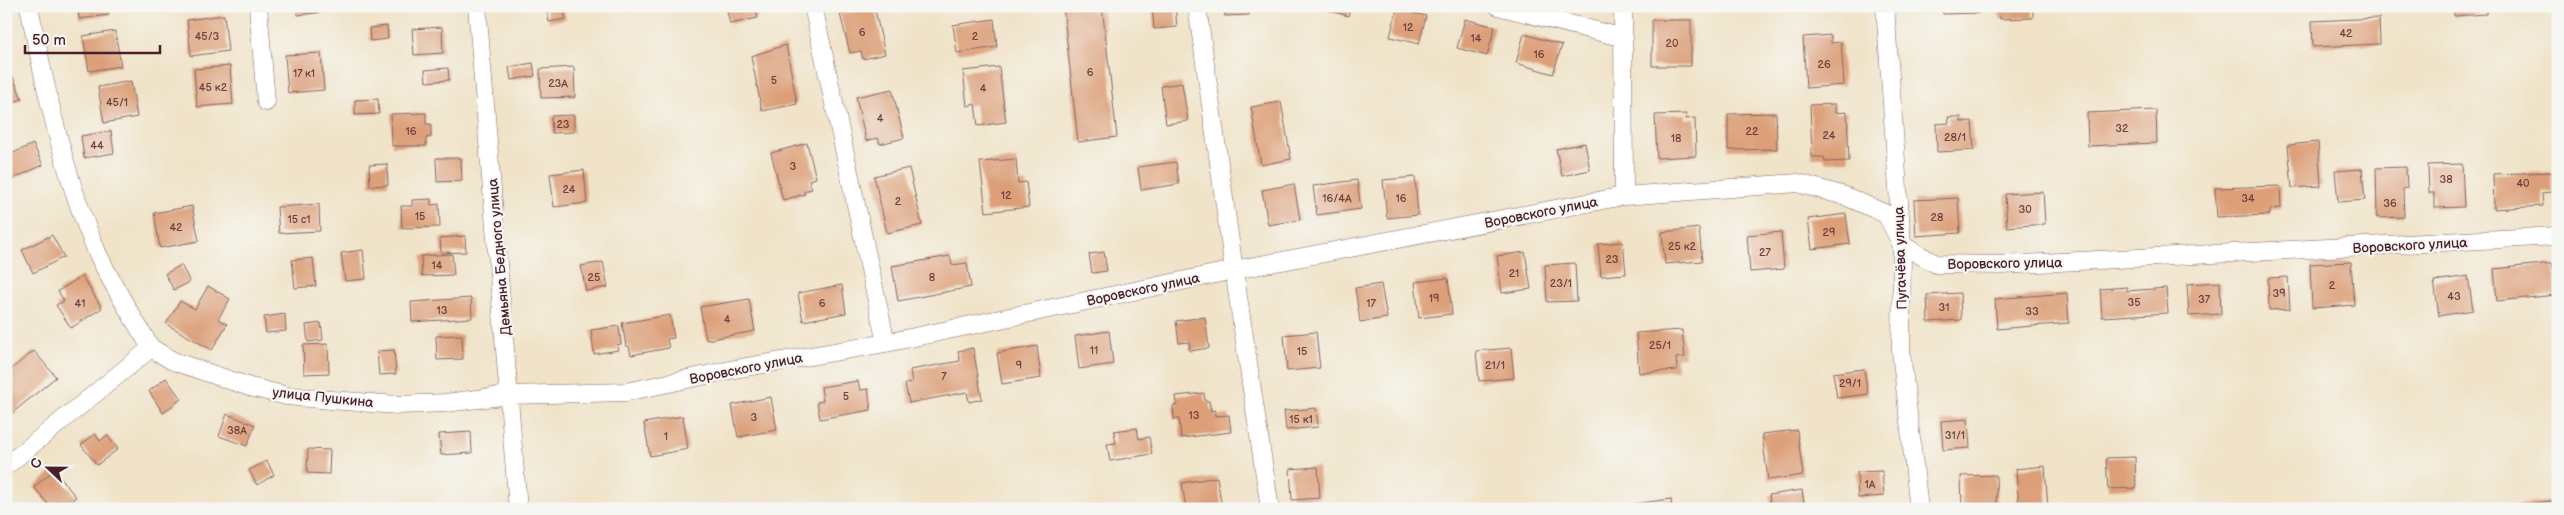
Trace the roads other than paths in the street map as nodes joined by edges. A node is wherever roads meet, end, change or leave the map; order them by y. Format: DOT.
graph roads {
  1 [pos="29,6"];
  2 [pos="258,6"];
  3 [pos="477,6"];
  4 [pos="813,6"];
  5 [pos="1197,6"];
  6 [pos="1498,6"];
  7 [pos="1623,6"];
  8 [pos="1885,6"];
  9 [pos="1624,38"];
  10 [pos="266,102"];
  11 [pos="1624,196"];
  12 [pos="2558,236"];
  13 [pos="1902,245"];
  14 [pos="1234,270"];
  15 [pos="886,343"];
  16 [pos="151,348"];
  17 [pos="510,395"];
  18 [pos="6,466"];
  19 [pos="518,509"];
  20 [pos="1270,509"];
  21 [pos="1919,509"];
  1 -- 16 [label="street"];
  2 -- 10 [label="street"];
  3 -- 17 [label="street, Демьяна Бедного улица"];
  4 -- 15 [label="street"];
  5 -- 14 [label="street"];
  6 -- 9 [label="street"];
  7 -- 9 [label="street"];
  8 -- 13 [label="street, Пугачёва улица"];
  9 -- 11 [label="street"];
  11 -- 13 [label="street, Воровского улица"];
  11 -- 14 [label="street, Воровского улица"];
  12 -- 13 [label="street, Воровского улица"];
  13 -- 21 [label="street, Пугачёва улица"];
  14 -- 15 [label="street, Воровского улица"];
  14 -- 20 [label="street"];
  15 -- 17 [label="street, Воровского улица"];
  16 -- 17 [label="street, улица Пушкина"];
  16 -- 18 [label="street"];
  17 -- 19 [label="street, Демьяна Бедного улица"];
}
